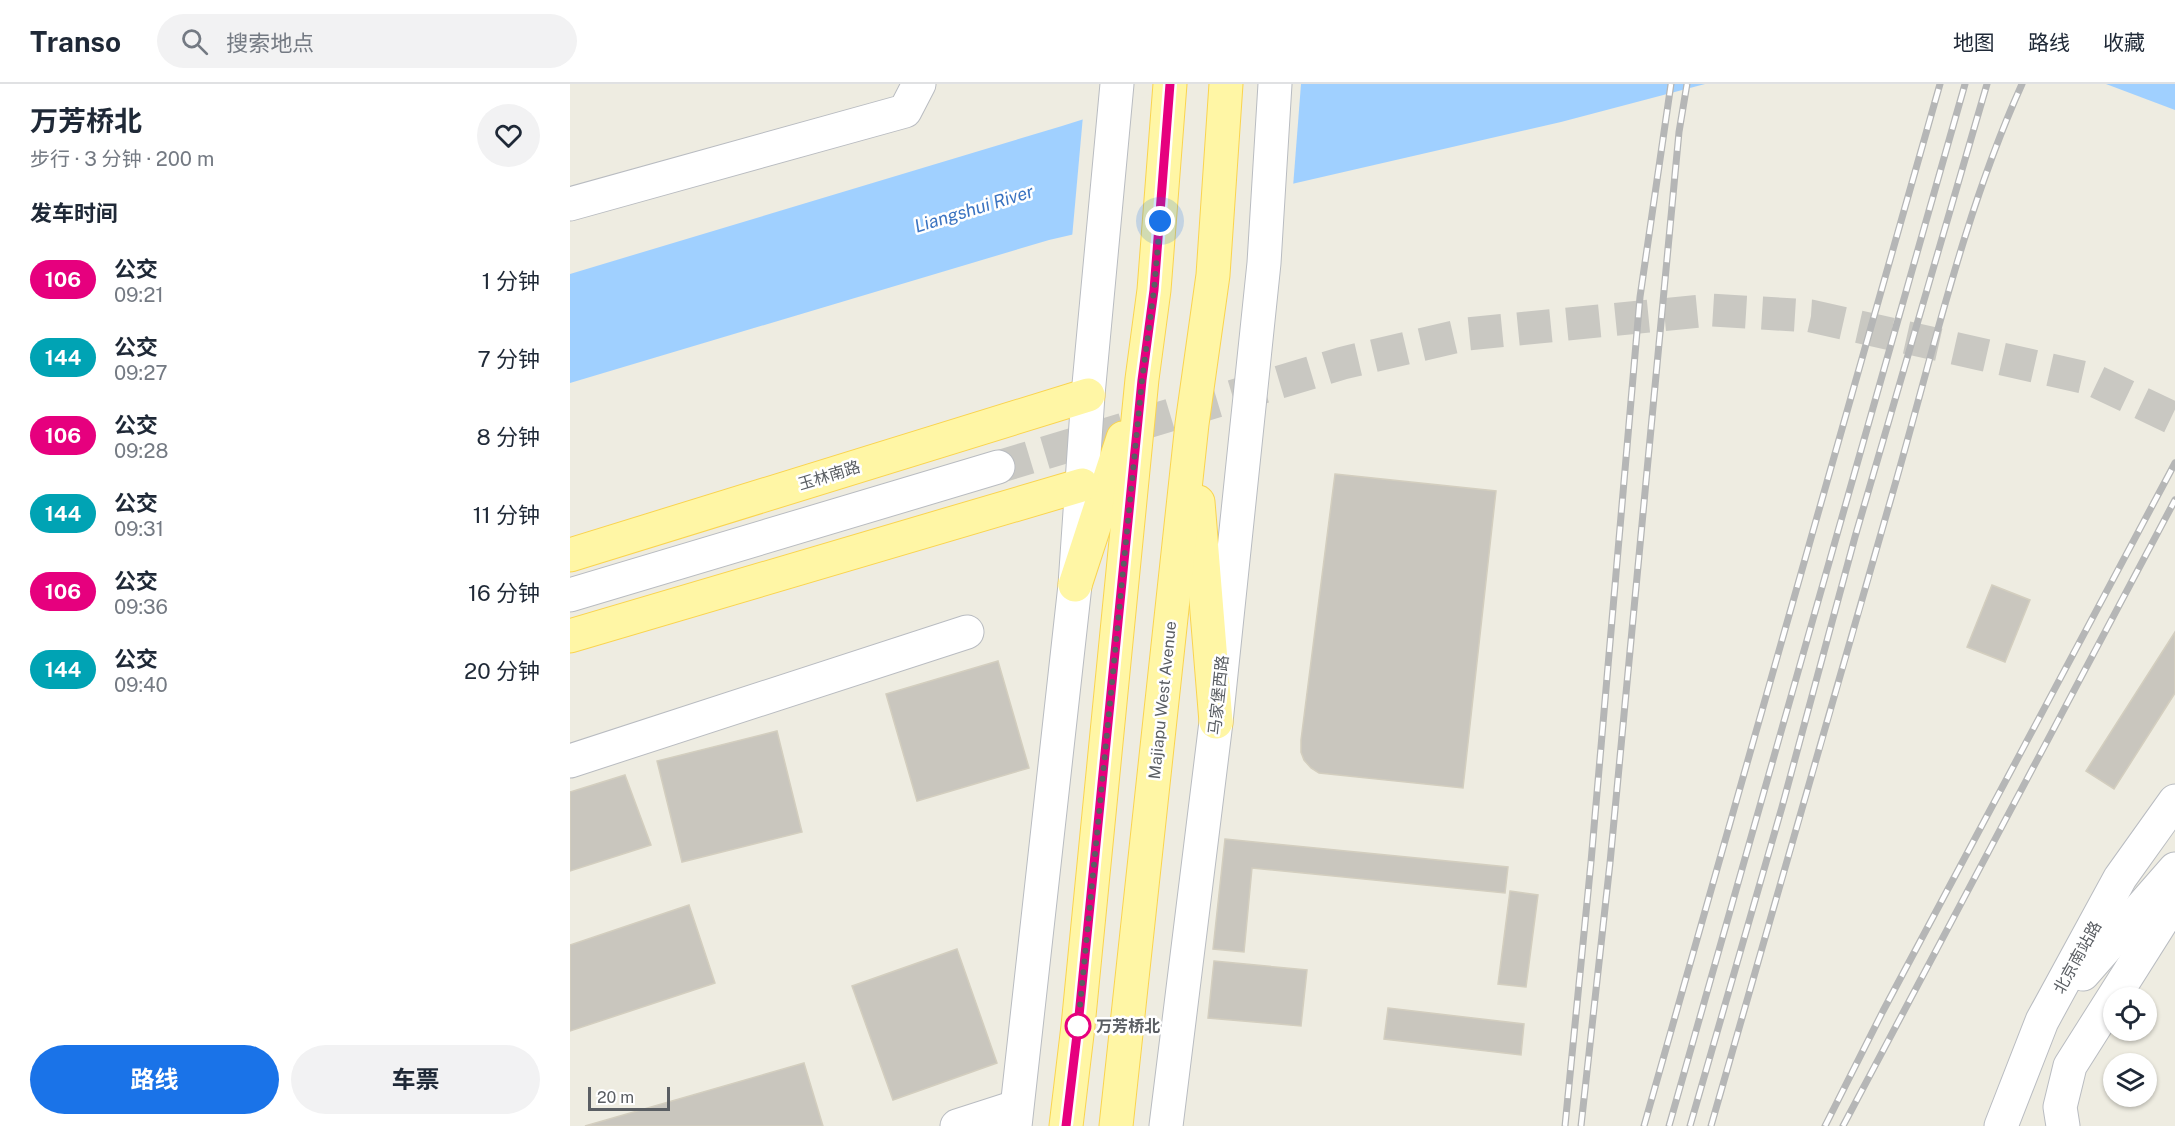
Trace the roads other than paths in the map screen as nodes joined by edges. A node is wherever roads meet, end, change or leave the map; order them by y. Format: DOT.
graph roads {
  1 [pos="919,84"];
  2 [pos="1117,84"];
  3 [pos="1170,84"];
  4 [pos="1226,84"];
  5 [pos="1275,84"];
  6 [pos="570,204"];
  7 [pos="1142,380"];
  8 [pos="1088,395"];
  9 [pos="1191,424"];
  10 [pos="998,467"];
  11 [pos="1082,485"];
  12 [pos="570,555"];
  13 [pos="1075,585"];
  14 [pos="570,595"];
  15 [pos="967,632"];
  16 [pos="570,636"];
  17 [pos="1216,722"];
  18 [pos="570,761"];
  19 [pos="2175,801"];
  20 [pos="2175,869"];
  21 [pos="2175,900"];
  22 [pos="2042,1021"];
  23 [pos="1015,1116"];
  24 [pos="957,1126"];
  25 [pos="1066,1126"];
  26 [pos="1116,1126"];
  27 [pos="1166,1126"];
  28 [pos="2001,1126"];
  29 [pos="2063,1126"];
  1 -- 6 [label="street"];
  2 -- 8 [label="street"];
  3 -- 7 [label="main road"];
  4 -- 9 [label="main road, Majiapu West Avenue"];
  5 -- 17 [label="street, 马家堡西路"];
  7 -- 13 [label="main road"];
  7 -- 25 [label="main road"];
  8 -- 11 [label="street"];
  8 -- 12 [label="main road, 玉林南路"];
  9 -- 17 [label="main road"];
  9 -- 26 [label="main road, Majiapu West Avenue"];
  10 -- 14 [label="street"];
  11 -- 13 [label="street"];
  11 -- 16 [label="main road"];
  13 -- 23 [label="street"];
  15 -- 18 [label="street"];
  17 -- 27 [label="street, 马家堡西路"];
  19 -- 22 [label="street, 北京南站路"];
  20 -- 22 [label="street"];
  21 -- 29 [label="street"];
  22 -- 28 [label="street, 北京南站路"];
  23 -- 24 [label="street"];
}
